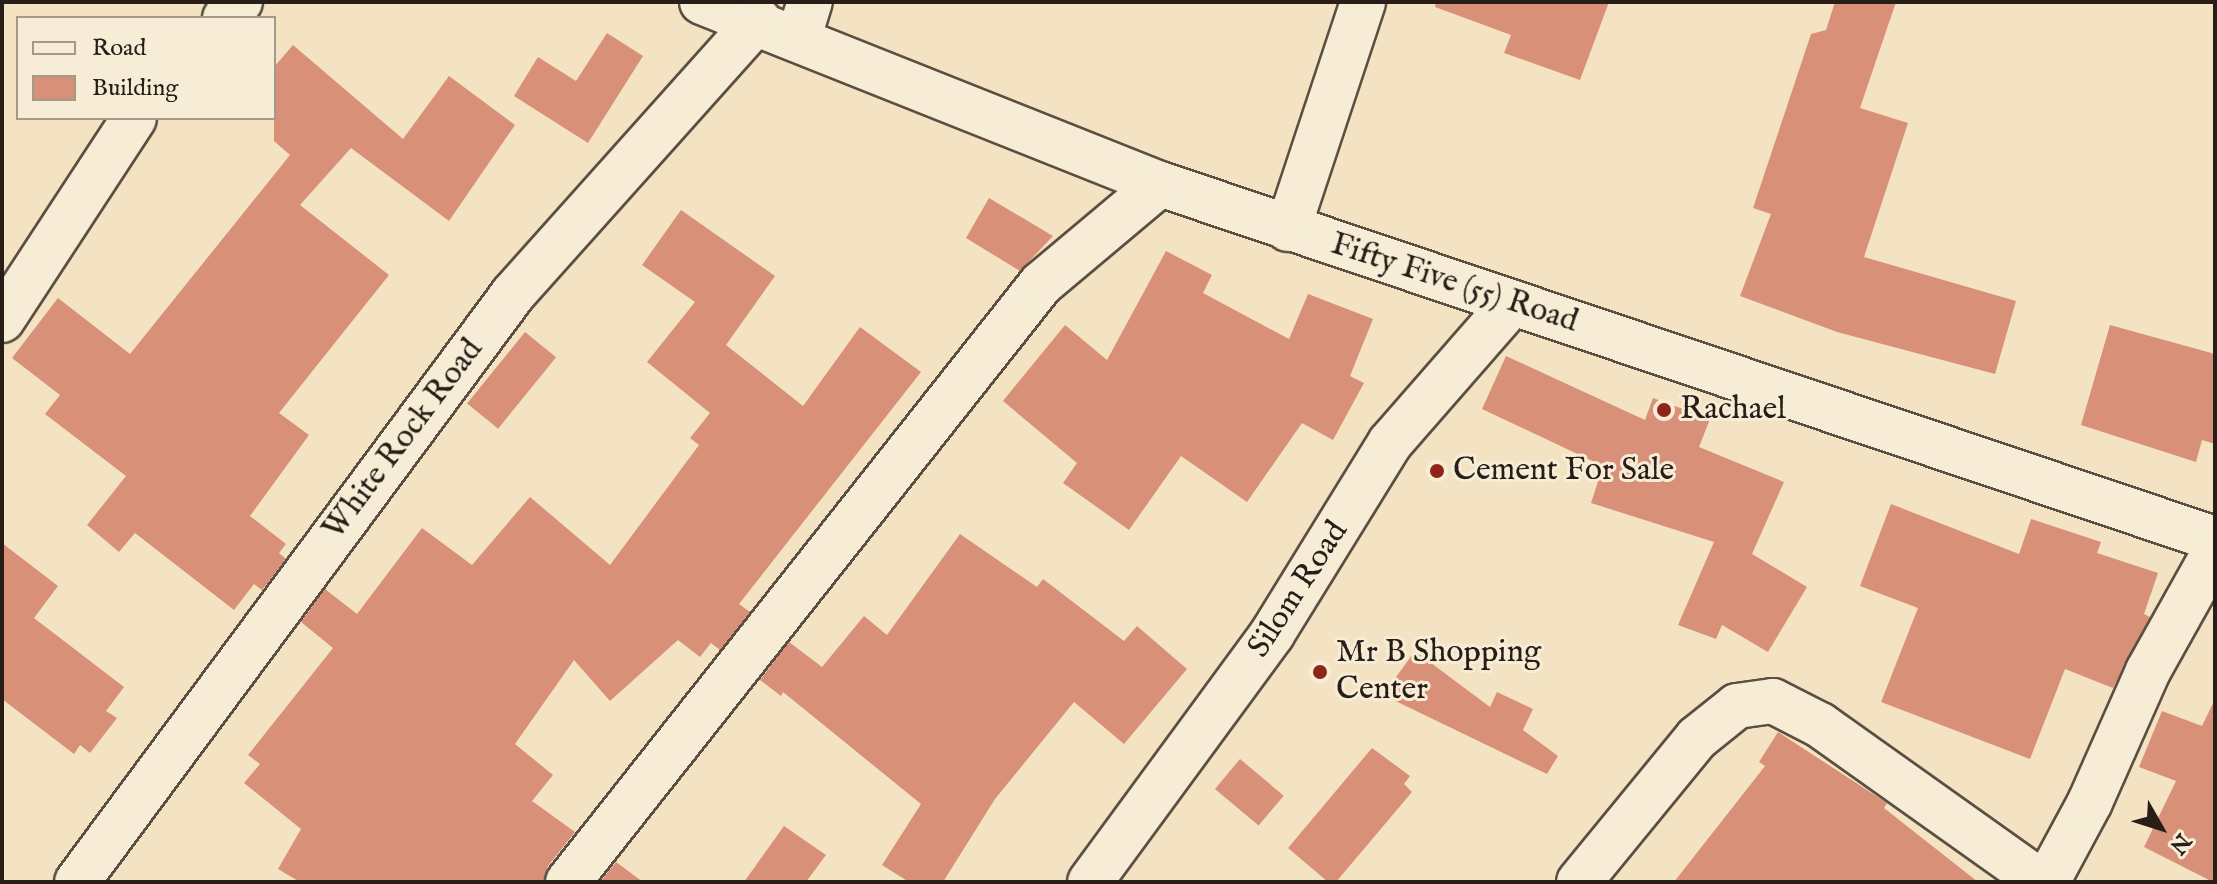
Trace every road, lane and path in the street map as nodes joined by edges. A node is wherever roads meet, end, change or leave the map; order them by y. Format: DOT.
graph roads {
  1 [pos="702,2"];
  2 [pos="1363,2"];
  3 [pos="804,19"];
  4 [pos="758,20"];
  5 [pos="133,120"];
  6 [pos="1160,184"];
  7 [pos="1288,229"];
  8 [pos="1512,303"];
  9 [pos="2,320"];
  10 [pos="2215,539"];
  11 [pos="2215,551"];
  12 [pos="77,882"];
  13 [pos="568,882"];
  14 [pos="1090,882"];
  15 [pos="1579,882"];
  16 [pos="2041,882"];
  17 [pos="2047,882"];
  1 -- 4 [label="street, Fifty Five (55) Road"];
  2 -- 7 [label="street"];
  3 -- 4 [label="street, Fifty Five (55) Road"];
  3 -- 6 [label="street, Fifty Five (55) Road"];
  4 -- 12 [label="street, White Rock Road"];
  5 -- 9 [label="street"];
  6 -- 7 [label="street, Fifty Five (55) Road"];
  6 -- 13 [label="street"];
  7 -- 8 [label="street, Fifty Five (55) Road"];
  8 -- 10 [label="street, Fifty Five (55) Road"];
  8 -- 14 [label="street, Silom Road"];
  11 -- 17 [label="street"];
  15 -- 16 [label="street"];
}
